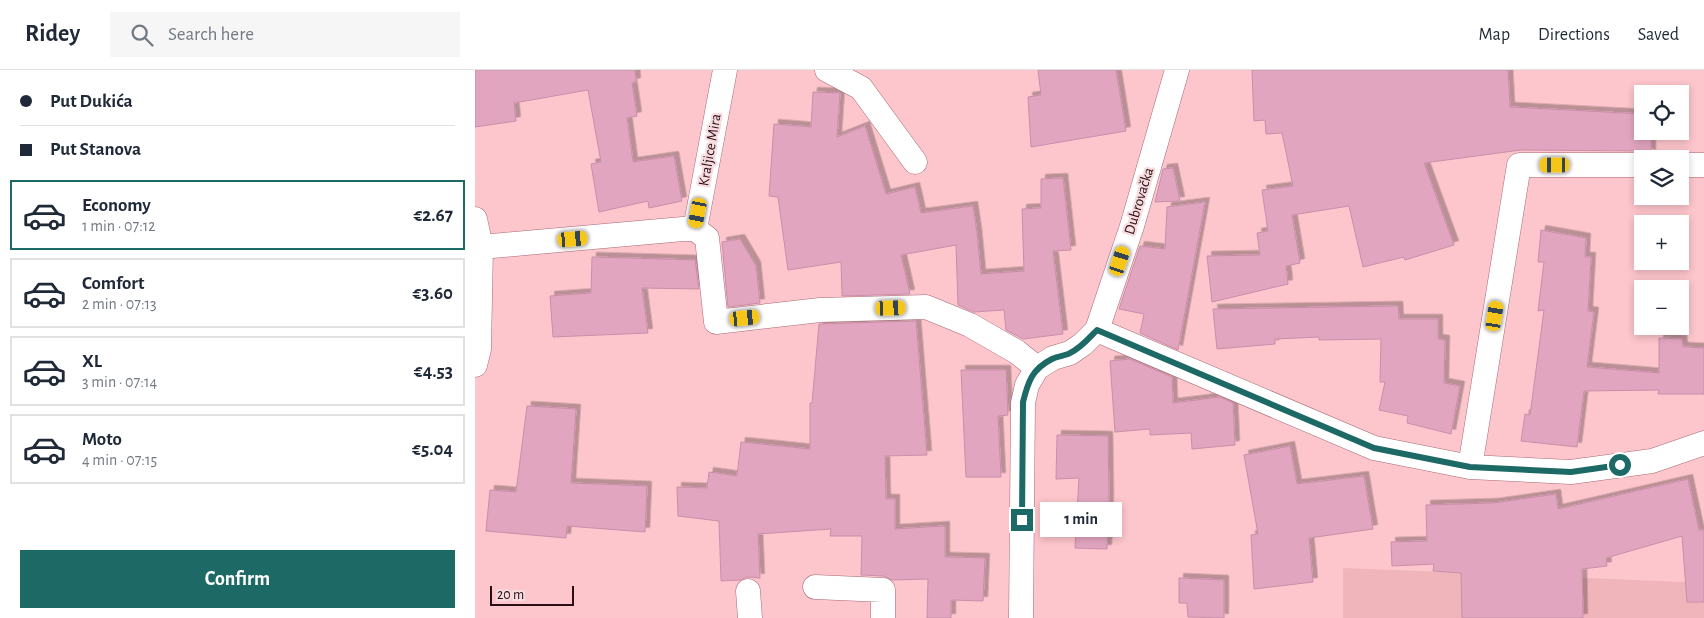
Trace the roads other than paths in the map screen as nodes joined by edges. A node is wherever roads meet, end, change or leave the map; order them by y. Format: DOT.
graph roads {
  1 [pos="725,70"];
  2 [pos="827,70"];
  3 [pos="1177,70"];
  4 [pos="915,162"];
  5 [pos="1634,165"];
  6 [pos="1689,165"];
  7 [pos="1704,165"];
  8 [pos="475,218"];
  9 [pos="695,229"];
  10 [pos="478,247"];
  11 [pos="1097,330"];
  12 [pos="475,365"];
  13 [pos="1037,368"];
  14 [pos="1704,443"];
  15 [pos="1470,467"];
  16 [pos="815,587"];
  17 [pos="748,591"];
  18 [pos="751,618"];
  19 [pos="883,618"];
  20 [pos="1021,618"];
  1 -- 9 [label="street, Kraljice Mira"];
  2 -- 4 [label="street"];
  3 -- 11 [label="street, Dubrovačka"];
  5 -- 15 [label="street"];
  6 -- 7 [label="street"];
  8 -- 10 [label="street"];
  9 -- 10 [label="street"];
  9 -- 13 [label="street"];
  10 -- 12 [label="street"];
  11 -- 13 [label="street"];
  11 -- 15 [label="street"];
  13 -- 20 [label="street"];
  14 -- 15 [label="street"];
  16 -- 19 [label="street"];
  17 -- 18 [label="street"];
}
